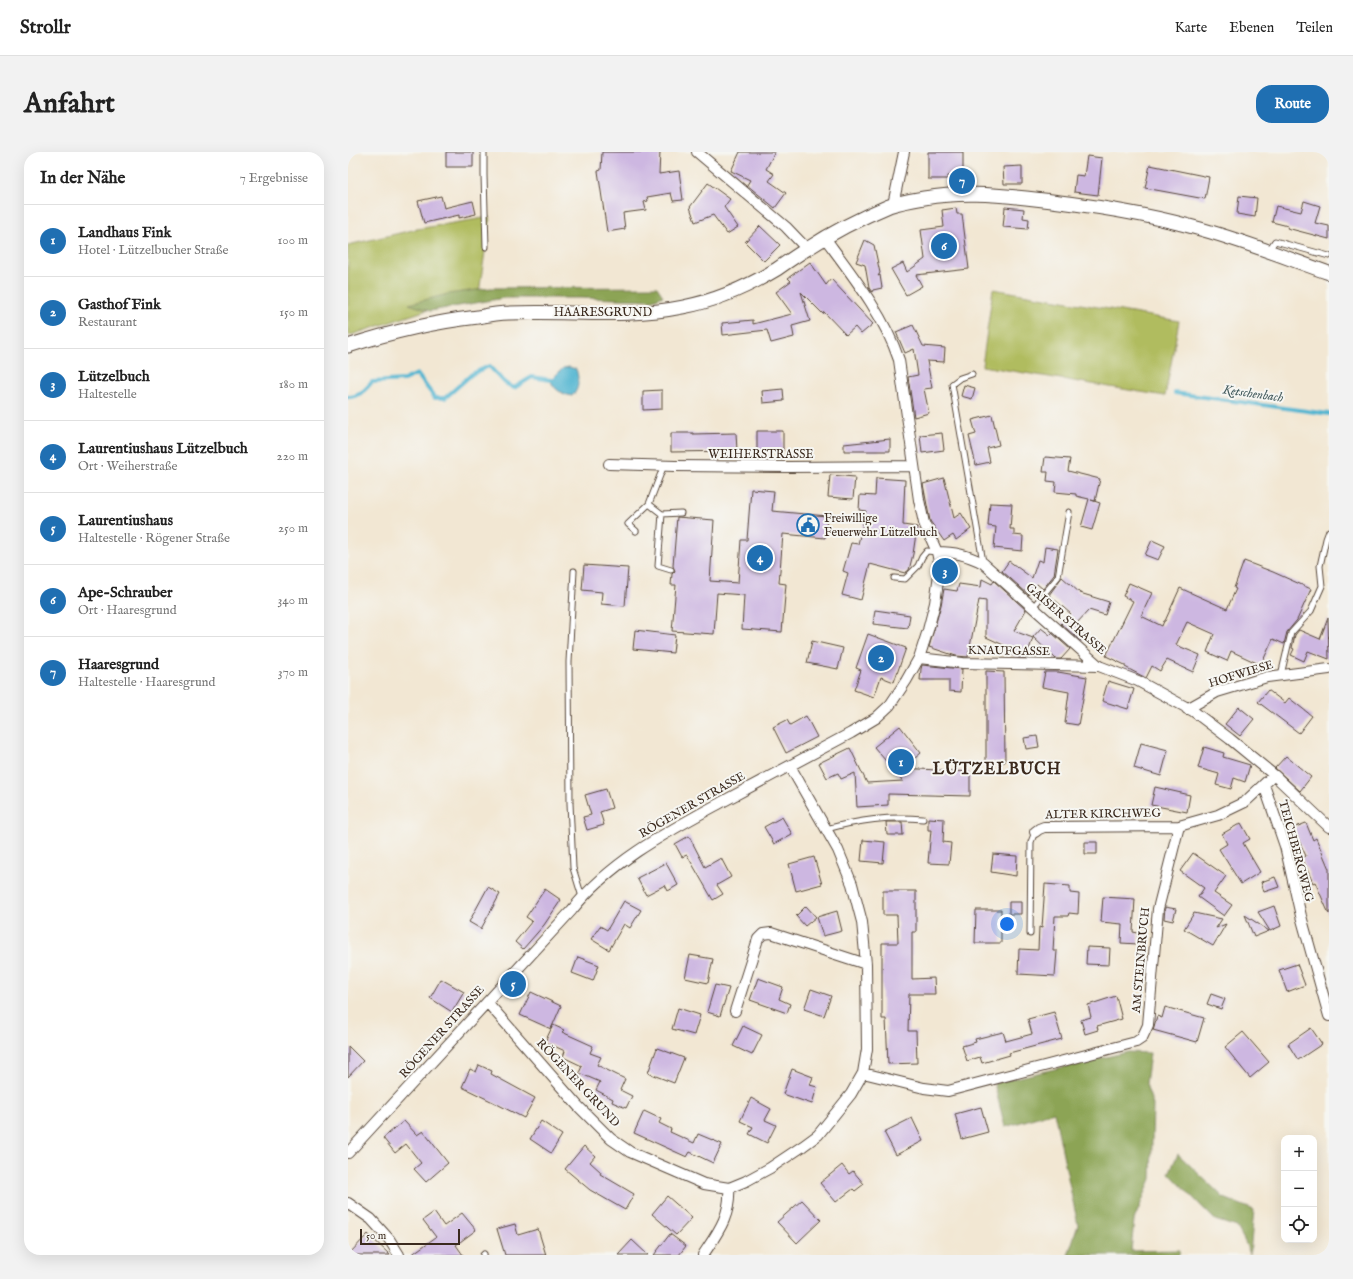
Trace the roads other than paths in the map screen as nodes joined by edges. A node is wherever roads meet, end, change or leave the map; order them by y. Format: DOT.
graph roads {
  1 [pos="484,152"];
  2 [pos="697,152"];
  3 [pos="904,152"];
  4 [pos="893,205"];
  5 [pos="825,238"];
  6 [pos="486,247"];
  7 [pos="807,248"];
  8 [pos="1268,251"];
  9 [pos="1329,256"];
  10 [pos="1329,273"];
  11 [pos="348,346"];
  12 [pos="972,374"];
  13 [pos="609,464"];
  14 [pos="664,465"];
  15 [pos="913,466"];
  16 [pos="649,504"];
  17 [pos="1069,512"];
  18 [pos="681,513"];
  19 [pos="662,514"];
  20 [pos="636,531"];
  21 [pos="1329,531"];
  22 [pos="937,552"];
  23 [pos="983,563"];
  24 [pos="671,570"];
  25 [pos="574,571"];
  26 [pos="894,578"];
  27 [pos="1033,607"];
  28 [pos="919,658"];
  29 [pos="1099,666"];
  30 [pos="1329,669"];
  31 [pos="1281,675"];
  32 [pos="1187,708"];
  33 [pos="790,766"];
  34 [pos="1274,775"];
  35 [pos="1264,785"];
  36 [pos="923,819"];
  37 [pos="1179,826"];
  38 [pos="1329,827"];
  39 [pos="826,829"];
  40 [pos="1035,832"];
  41 [pos="582,897"];
  42 [pos="1030,934"];
  43 [pos="866,964"];
  44 [pos="487,1002"];
  45 [pos="735,1011"];
  46 [pos="1329,1016"];
  47 [pos="863,1073"];
  48 [pos="348,1153"];
  49 [pos="729,1188"];
  50 [pos="348,1203"];
  51 [pos="399,1255"];
  52 [pos="704,1255"];
  1 -- 6 [label="lane"];
  2 -- 7 [label="street"];
  3 -- 4 [label="street"];
  4 -- 5 [label="street, HAARESGRUND"];
  4 -- 8 [label="street, HAARESGRUND"];
  5 -- 7 [label="street, HAARESGRUND"];
  5 -- 15 [label="street, RÖGENER STRASSE"];
  7 -- 11 [label="street, HAARESGRUND"];
  8 -- 9 [label="lane"];
  8 -- 10 [label="street, HAARESGRUND"];
  12 -- 23 [label="lane"];
  13 -- 14 [label="street, WEIHERSTRASSE"];
  14 -- 15 [label="street, WEIHERSTRASSE"];
  14 -- 16 [label="lane"];
  15 -- 22 [label="street, RÖGENER STRASSE"];
  16 -- 19 [label="lane"];
  16 -- 20 [label="lane"];
  17 -- 27 [label="lane"];
  18 -- 19 [label="lane"];
  19 -- 24 [label="lane"];
  21 -- 31 [label="lane"];
  22 -- 23 [label="street, GAISER STRASSE"];
  22 -- 26 [label="lane"];
  22 -- 28 [label="street, RÖGENER STRASSE"];
  23 -- 27 [label="street, GAISER STRASSE"];
  25 -- 41 [label="lane"];
  27 -- 29 [label="street, GAISER STRASSE"];
  28 -- 29 [label="street, KNAUFGASSE"];
  28 -- 33 [label="street, RÖGENER STRASSE"];
  29 -- 32 [label="street, GAISER STRASSE"];
  30 -- 31 [label="street, HOFWIESE"];
  31 -- 32 [label="street, HOFWIESE"];
  32 -- 34 [label="street, GAISER STRASSE"];
  33 -- 39 [label="street"];
  33 -- 41 [label="street, RÖGENER STRASSE"];
  34 -- 35 [label="street"];
  34 -- 38 [label="street, GAISER STRASSE"];
  35 -- 37 [label="street"];
  35 -- 46 [label="street, TEICHBERGWEG"];
  36 -- 39 [label="lane"];
  37 -- 40 [label="street, ALTER KIRCHWEG"];
  37 -- 47 [label="street, AM STEINBRUCH"];
  39 -- 43 [label="street"];
  40 -- 42 [label="lane, ALTER KIRCHWEG"];
  41 -- 44 [label="street, RÖGENER STRASSE"];
  43 -- 45 [label="street"];
  43 -- 47 [label="street"];
  44 -- 48 [label="street, RÖGENER STRASSE"];
  44 -- 49 [label="street, RÖGENER GRUND"];
  47 -- 49 [label="street"];
  49 -- 52 [label="street"];
  50 -- 51 [label="street"];
}
